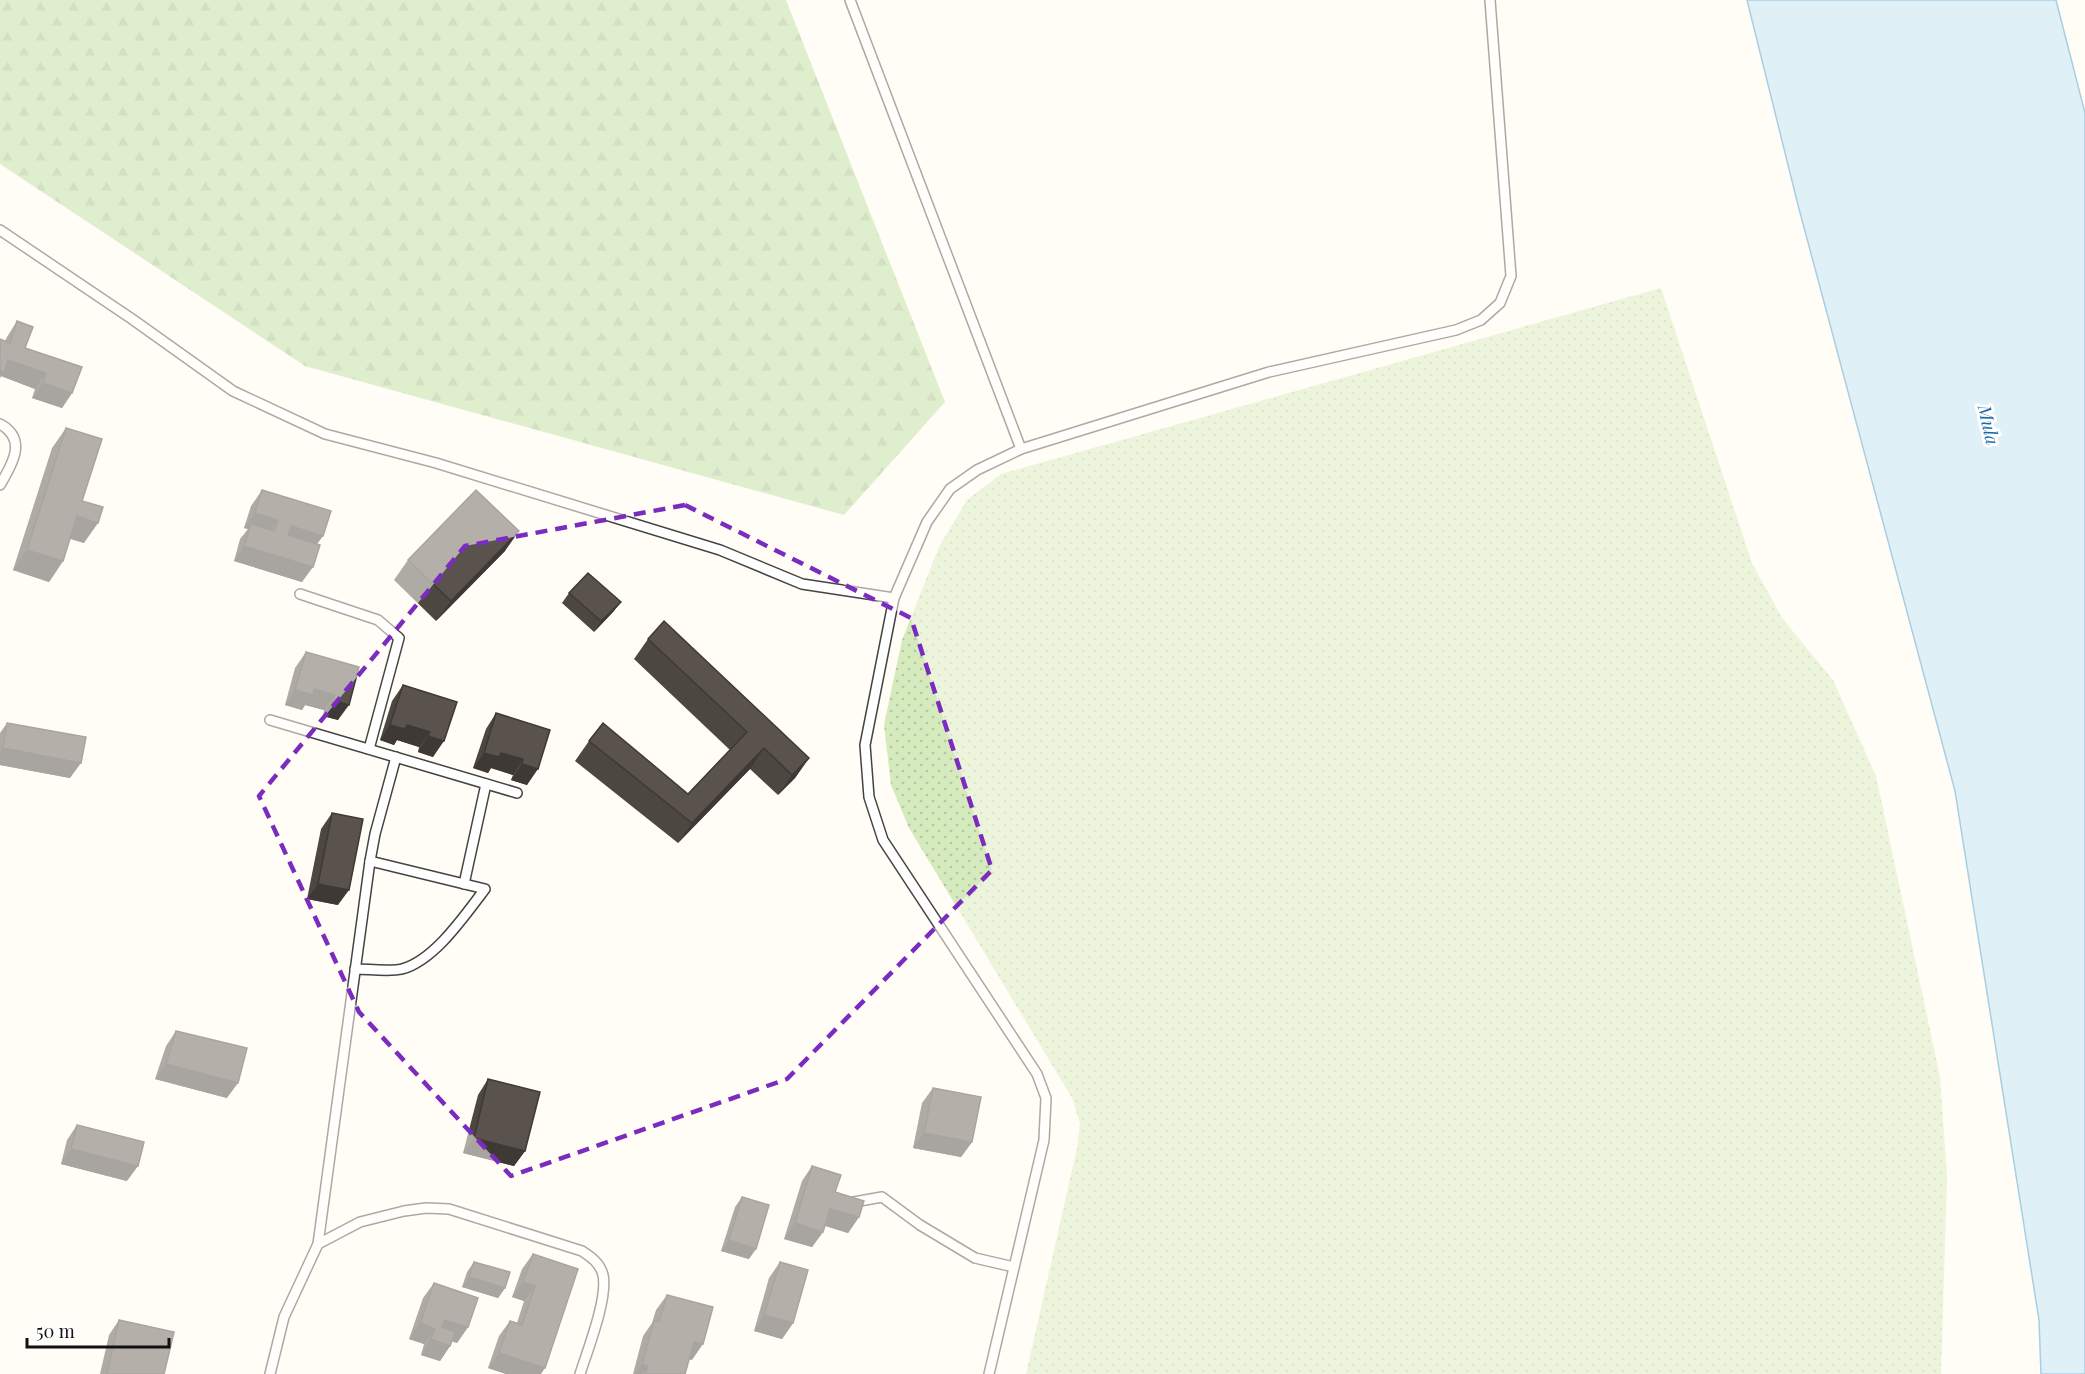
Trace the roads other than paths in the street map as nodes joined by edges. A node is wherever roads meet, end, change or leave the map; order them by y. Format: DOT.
graph roads {
  1 [pos="850,0"];
  2 [pos="1490,0"];
  3 [pos="0,230"];
  4 [pos="0,424"];
  5 [pos="1021,448"];
  6 [pos="0,485"];
  7 [pos="300,594"];
  8 [pos="894,598"];
  9 [pos="270,720"];
  10 [pos="369,749"];
  11 [pos="396,757"];
  12 [pos="486,784"];
  13 [pos="517,793"];
  14 [pos="370,861"];
  15 [pos="464,884"];
  16 [pos="355,969"];
  17 [pos="845,1204"];
  18 [pos="318,1244"];
  19 [pos="1014,1267"];
  20 [pos="270,1374"];
  21 [pos="580,1374"];
  22 [pos="989,1374"];
  1 -- 5 [label="lane"];
  2 -- 5 [label="lane"];
  3 -- 8 [label="lane"];
  4 -- 6 [label="lane"];
  5 -- 8 [label="lane"];
  7 -- 10 [label="lane"];
  8 -- 19 [label="lane"];
  9 -- 10 [label="lane"];
  10 -- 11 [label="lane"];
  11 -- 12 [label="lane"];
  11 -- 14 [label="lane"];
  12 -- 13 [label="lane"];
  12 -- 15 [label="lane"];
  14 -- 15 [label="lane"];
  14 -- 16 [label="lane"];
  15 -- 16 [label="lane"];
  16 -- 18 [label="lane"];
  17 -- 19 [label="lane"];
  18 -- 20 [label="lane"];
  18 -- 21 [label="lane"];
  19 -- 22 [label="lane"];
}
